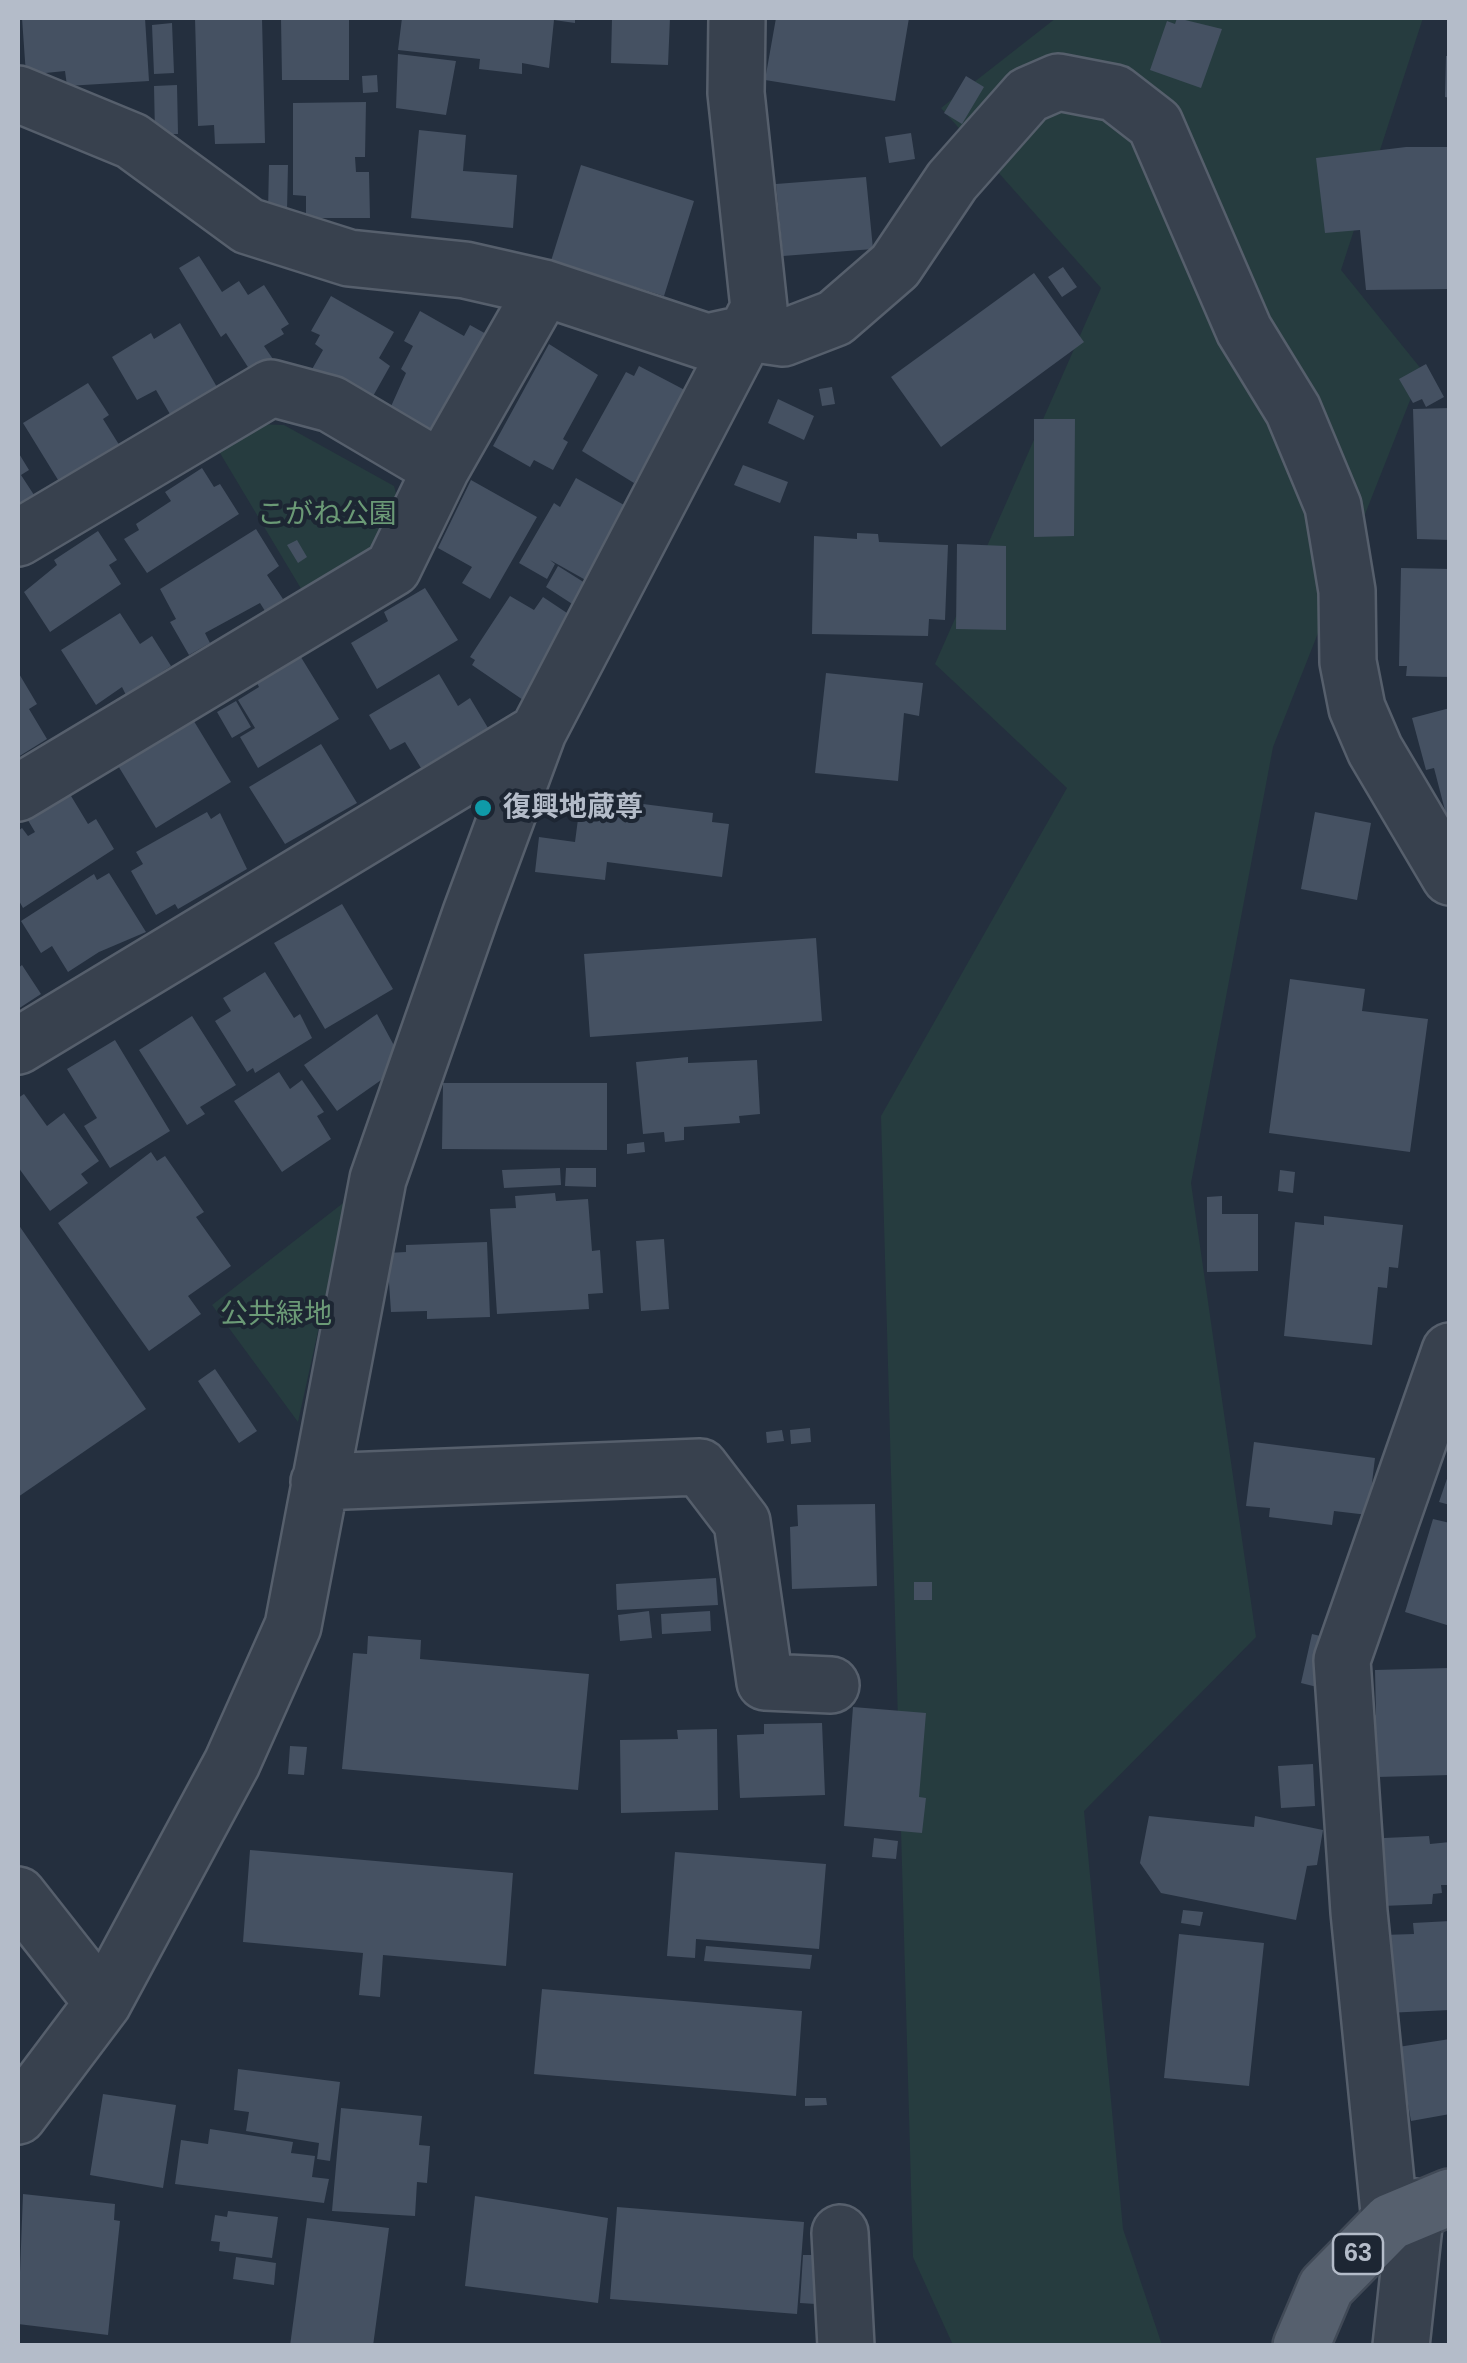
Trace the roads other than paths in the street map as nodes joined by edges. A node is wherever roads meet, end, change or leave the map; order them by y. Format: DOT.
graph roads {
  1 [pos="738,18"];
  2 [pos="18,94"];
  3 [pos="544,288"];
  4 [pos="748,334"];
  5 [pos="441,470"];
  6 [pos="18,538"];
  7 [pos="538,732"];
  8 [pos="18,793"];
  9 [pos="1450,877"];
  10 [pos="18,1046"];
  11 [pos="1450,1351"];
  12 [pos="319,1482"];
  13 [pos="831,1685"];
  14 [pos="18,1895"];
  15 [pos="104,2002"];
  16 [pos="18,2116"];
  17 [pos="1419,2208"];
  18 [pos="840,2232"];
  19 [pos="846,2346"];
  20 [pos="1301,2346"];
  21 [pos="1401,2346"];
  1 -- 4 [label="street"];
  2 -- 3 [label="street"];
  3 -- 4 [label="street"];
  3 -- 5 [label="street"];
  4 -- 7 [label="street"];
  4 -- 9 [label="street"];
  5 -- 6 [label="street"];
  5 -- 8 [label="street"];
  7 -- 10 [label="street"];
  7 -- 12 [label="street"];
  11 -- 17 [label="street"];
  12 -- 13 [label="street"];
  12 -- 15 [label="street"];
  14 -- 15 [label="street"];
  15 -- 16 [label="street"];
  17 -- 20 [label="main road, 63"];
  17 -- 21 [label="street"];
  18 -- 19 [label="street"];
}
